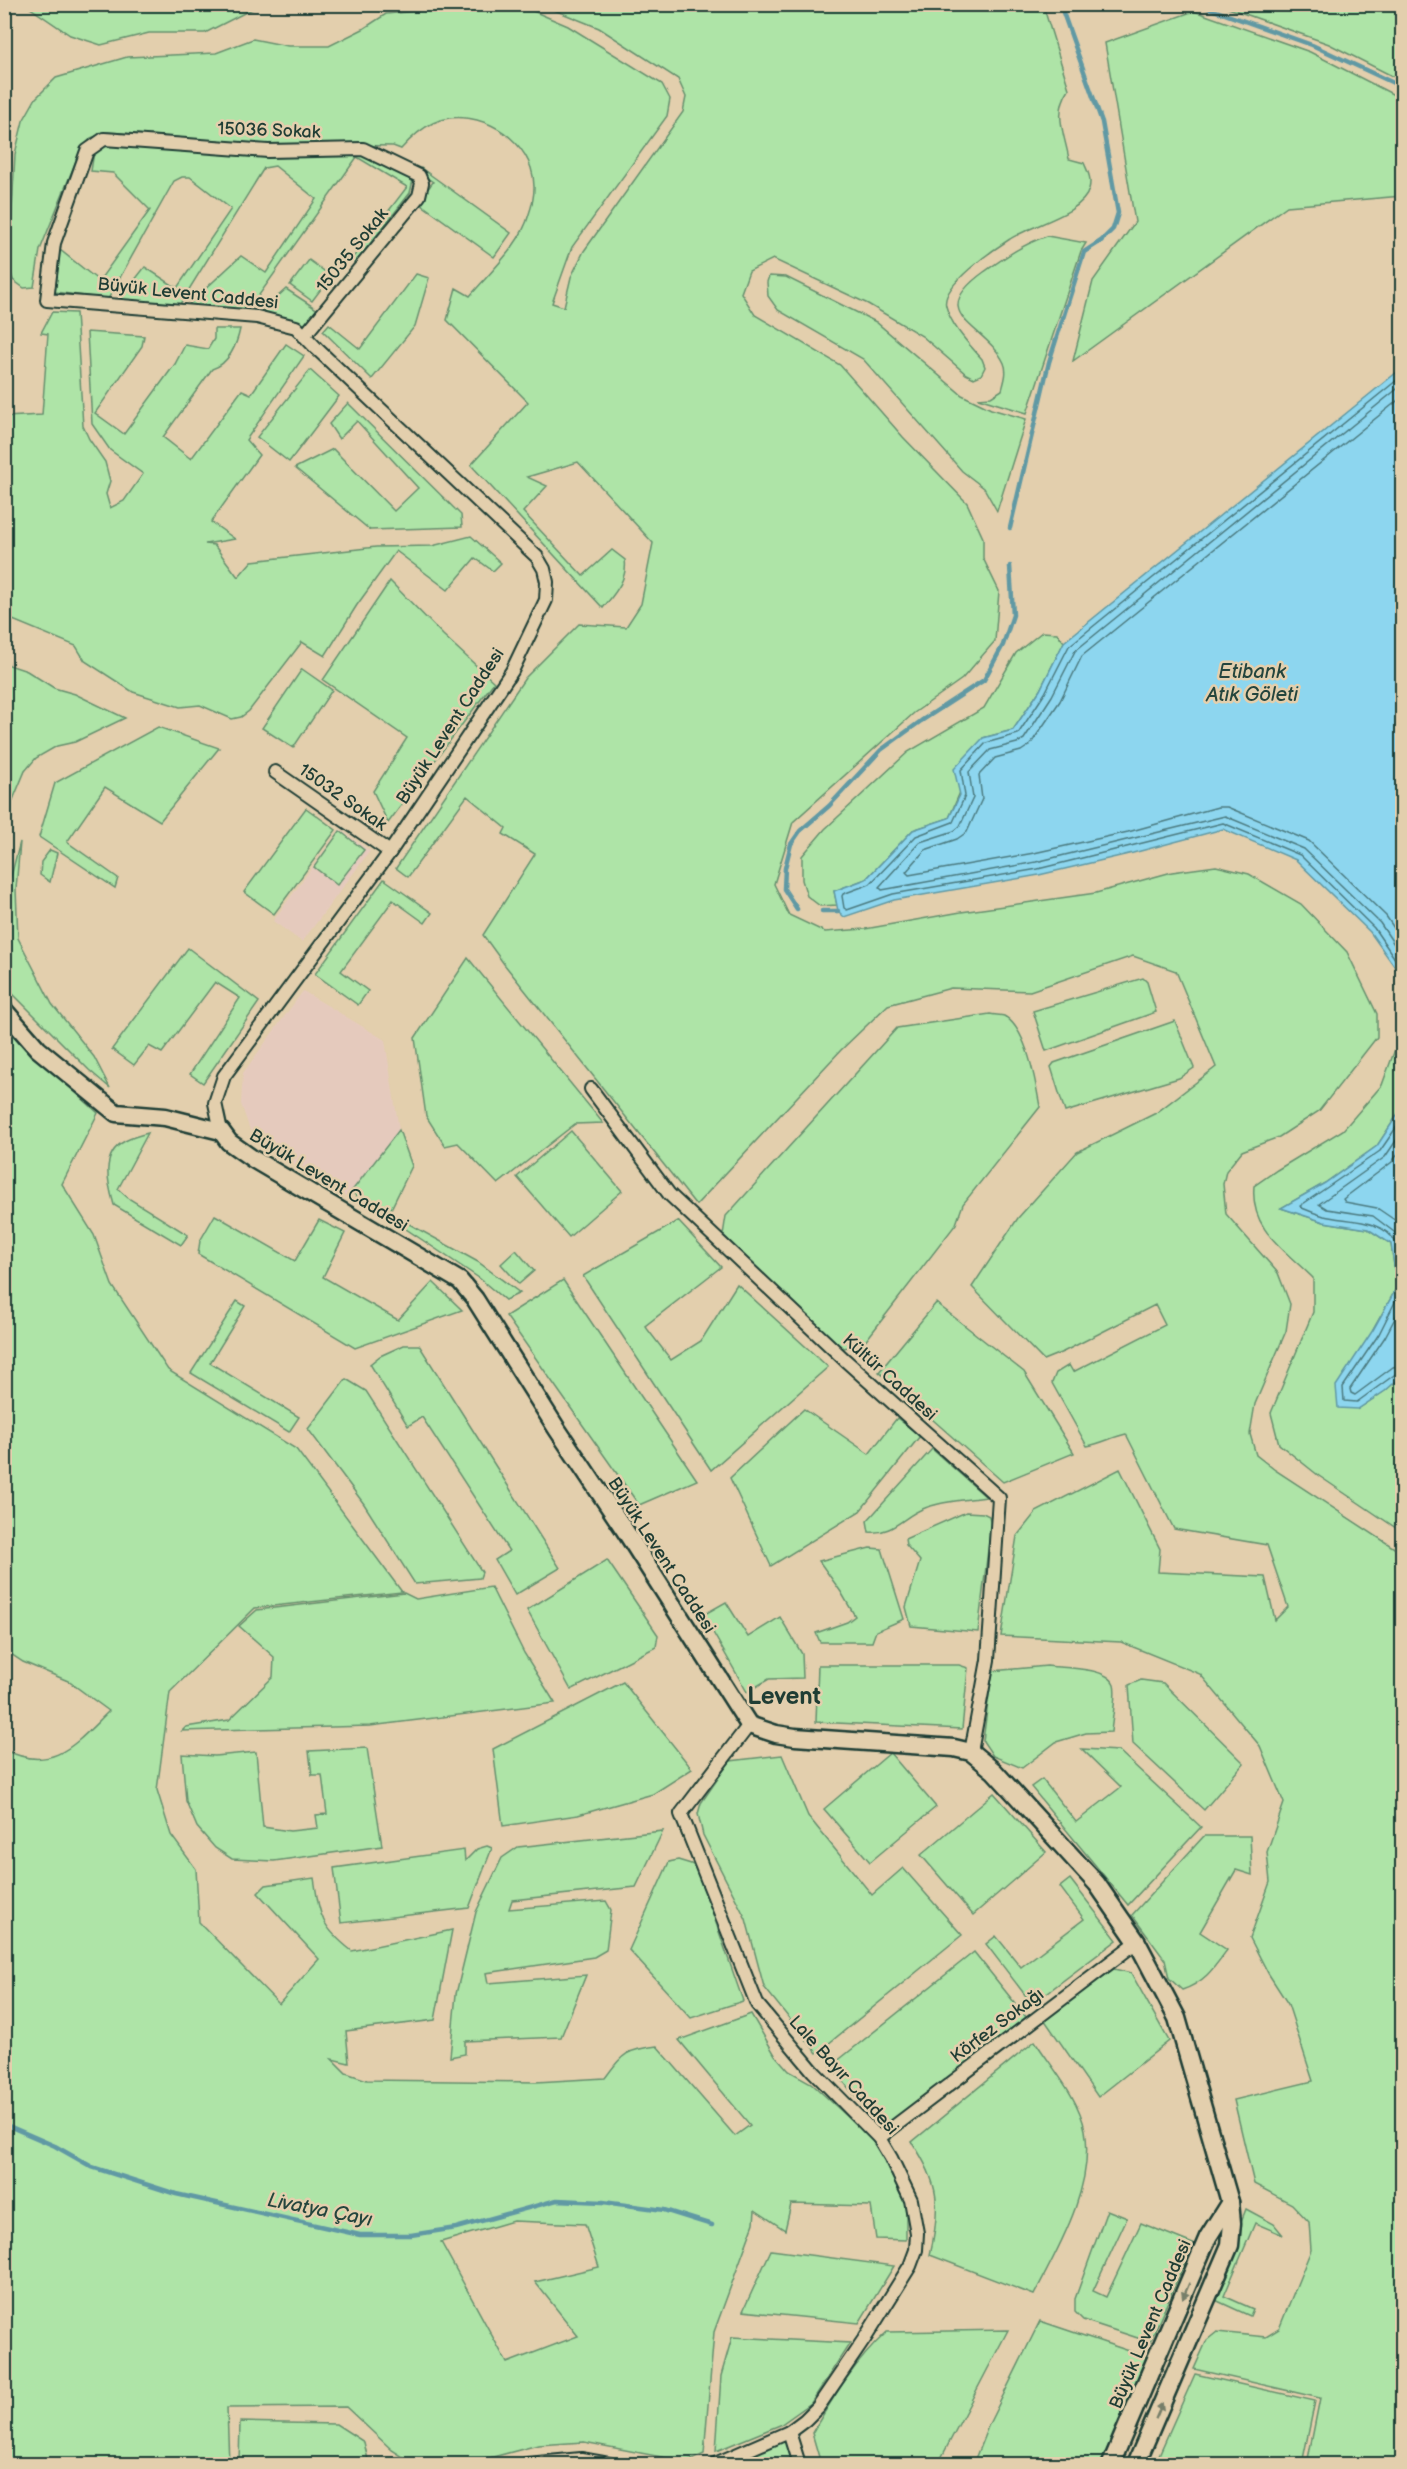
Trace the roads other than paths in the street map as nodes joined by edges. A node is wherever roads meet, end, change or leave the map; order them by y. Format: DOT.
graph roads {
  1 [pos="104,139"];
  2 [pos="422,183"];
  3 [pos="304,336"];
  4 [pos="274,772"];
  5 [pos="390,852"];
  6 [pos="4,1010"];
  7 [pos="591,1089"];
  8 [pos="221,1131"];
  9 [pos="749,1725"];
  10 [pos="971,1752"];
  11 [pos="1137,1942"];
  12 [pos="879,2138"];
  13 [pos="1230,2202"];
  14 [pos="789,2432"];
  15 [pos="527,2464"];
  16 [pos="609,2464"];
  17 [pos="715,2464"];
  18 [pos="799,2464"];
  19 [pos="1111,2464"];
  20 [pos="1136,2464"];
  1 -- 2 [label="street, 15036 Sokak"];
  1 -- 3 [label="street, Büyük Levent Caddesi"];
  2 -- 3 [label="street, 15035 Sokak"];
  3 -- 5 [label="street, Büyük Levent Caddesi"];
  4 -- 5 [label="street, 15032 Sokak"];
  5 -- 8 [label="street, Büyük Levent Caddesi"];
  6 -- 8 [label="street"];
  7 -- 10 [label="street, Kültür Caddesi"];
  8 -- 9 [label="street, Büyük Levent Caddesi"];
  9 -- 10 [label="street"];
  9 -- 12 [label="street, Lale Bayır Caddesi"];
  10 -- 11 [label="street"];
  11 -- 12 [label="street, Körfez Sokağı"];
  11 -- 13 [label="street"];
  12 -- 14 [label="street, Lale Bayır Caddesi"];
  13 -- 19 [label="street, Büyük Levent Caddesi, one-way"];
  20 -- 13 [label="street, one-way"];
  14 -- 17 [label="street, Lale Bayır Caddesi"];
  14 -- 18 [label="street"];
  15 -- 16 [label="street"];
}
